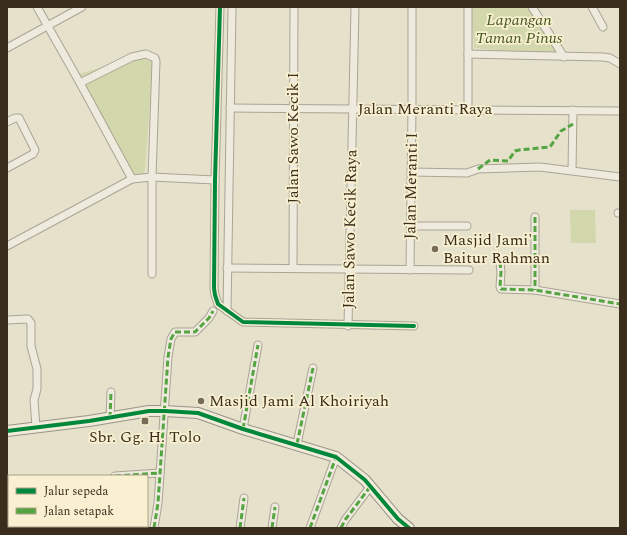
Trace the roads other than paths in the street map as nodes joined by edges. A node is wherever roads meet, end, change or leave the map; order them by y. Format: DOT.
graph roads {
  1 [pos="38,7"];
  2 [pos="82,7"];
  3 [pos="220,7"];
  4 [pos="232,7"];
  5 [pos="294,7"];
  6 [pos="355,7"];
  7 [pos="412,7"];
  8 [pos="468,7"];
  9 [pos="532,7"];
  10 [pos="592,7"];
  11 [pos="49,25"];
  12 [pos="603,26"];
  13 [pos="7,48"];
  14 [pos="219,54"];
  15 [pos="231,54"];
  16 [pos="468,54"];
  17 [pos="564,57"];
  18 [pos="620,64"];
  19 [pos="80,83"];
  20 [pos="230,108"];
  21 [pos="293,108"];
  22 [pos="353,109"];
  23 [pos="412,109"];
  24 [pos="468,110"];
  25 [pos="573,110"];
  26 [pos="620,111"];
  27 [pos="7,122"];
  28 [pos="217,149"];
  29 [pos="229,149"];
  30 [pos="7,168"];
  31 [pos="572,170"];
  32 [pos="411,172"];
  33 [pos="152,177"];
  34 [pos="620,177"];
  35 [pos="132,179"];
  36 [pos="215,180"];
  37 [pos="535,217"];
  38 [pos="410,226"];
  39 [pos="468,226"];
  40 [pos="7,246"];
  41 [pos="500,262"];
  42 [pos="227,268"];
  43 [pos="293,268"];
  44 [pos="350,269"];
  45 [pos="410,270"];
  46 [pos="469,270"];
  47 [pos="152,274"];
  48 [pos="536,290"];
  49 [pos="620,304"];
  50 [pos="213,311"];
  51 [pos="227,311"];
  52 [pos="7,320"];
  53 [pos="348,326"];
  54 [pos="414,326"];
  55 [pos="258,345"];
  56 [pos="312,368"];
  57 [pos="111,392"];
  58 [pos="165,411"];
  59 [pos="110,418"];
  60 [pos="36,427"];
  61 [pos="243,429"];
  62 [pos="7,431"];
  63 [pos="297,444"];
  64 [pos="336,457"];
  65 [pos="160,473"];
  66 [pos="130,475"];
  67 [pos="370,487"];
  68 [pos="244,498"];
  69 [pos="275,507"];
  70 [pos="154,528"];
  71 [pos="240,528"];
  72 [pos="272,528"];
  73 [pos="310,528"];
  74 [pos="341,528"];
  75 [pos="409,528"];
  1 -- 11 [label="street"];
  2 -- 11 [label="street"];
  3 -- 14 [label="street, Jalan Sawo Kecik Raya"];
  4 -- 15 [label="street"];
  5 -- 21 [label="street, Jalan Sawo Kecik I"];
  6 -- 22 [label="street, Jalan Sawo Kecik Raya"];
  7 -- 23 [label="street, Jalan Meranti I"];
  8 -- 16 [label="street"];
  9 -- 17 [label="street"];
  10 -- 12 [label="street"];
  11 -- 13 [label="street"];
  11 -- 19 [label="street"];
  14 -- 15 [label="street"];
  14 -- 28 [label="street, Jalan Sawo Kecik Raya"];
  15 -- 20 [label="street"];
  16 -- 17 [label="street"];
  16 -- 24 [label="street"];
  17 -- 18 [label="street"];
  19 -- 33 [label="street"];
  19 -- 35 [label="street"];
  20 -- 21 [label="street, Jalan Meranti Raya"];
  20 -- 29 [label="street"];
  21 -- 22 [label="street, Jalan Meranti Raya"];
  21 -- 43 [label="street, Jalan Sawo Kecik I"];
  22 -- 23 [label="street, Jalan Meranti Raya"];
  22 -- 44 [label="street, Jalan Sawo Kecik Raya"];
  23 -- 24 [label="street, Jalan Meranti Raya"];
  23 -- 32 [label="street, Jalan Meranti I"];
  24 -- 25 [label="street, Jalan Meranti Raya"];
  25 -- 26 [label="street, Jalan Meranti Raya"];
  25 -- 31 [label="street"];
  27 -- 30 [label="street"];
  28 -- 29 [label="street"];
  28 -- 36 [label="street, Jalan Sawo Kecik Raya"];
  29 -- 42 [label="street"];
  31 -- 32 [label="street"];
  31 -- 34 [label="street"];
  32 -- 38 [label="street, Jalan Meranti I"];
  33 -- 35 [label="street"];
  33 -- 36 [label="street"];
  33 -- 47 [label="street"];
  35 -- 40 [label="street"];
  36 -- 51 [label="street, Jalan Sawo Kecik Raya"];
  37 -- 48 [label="street"];
  38 -- 39 [label="street"];
  38 -- 45 [label="street, Jalan Meranti I"];
  41 -- 48 [label="street"];
  42 -- 43 [label="street"];
  42 -- 51 [label="street"];
  43 -- 44 [label="street"];
  44 -- 45 [label="street"];
  44 -- 53 [label="street, Jalan Sawo Kecik Raya"];
  45 -- 46 [label="street"];
  48 -- 49 [label="street"];
  50 -- 58 [label="street"];
  51 -- 53 [label="street, Jalan Sawo Kecik Raya"];
  52 -- 60 [label="street"];
  53 -- 54 [label="street"];
  55 -- 61 [label="street"];
  56 -- 63 [label="street"];
  57 -- 59 [label="street"];
  58 -- 59 [label="street"];
  58 -- 61 [label="street"];
  58 -- 65 [label="street"];
  59 -- 60 [label="street"];
  60 -- 62 [label="street"];
  61 -- 63 [label="street"];
  63 -- 64 [label="street"];
  64 -- 67 [label="street"];
  64 -- 73 [label="street"];
  65 -- 66 [label="street"];
  65 -- 70 [label="street"];
  67 -- 74 [label="street"];
  67 -- 75 [label="street"];
  68 -- 71 [label="street"];
  69 -- 72 [label="street"];
}
